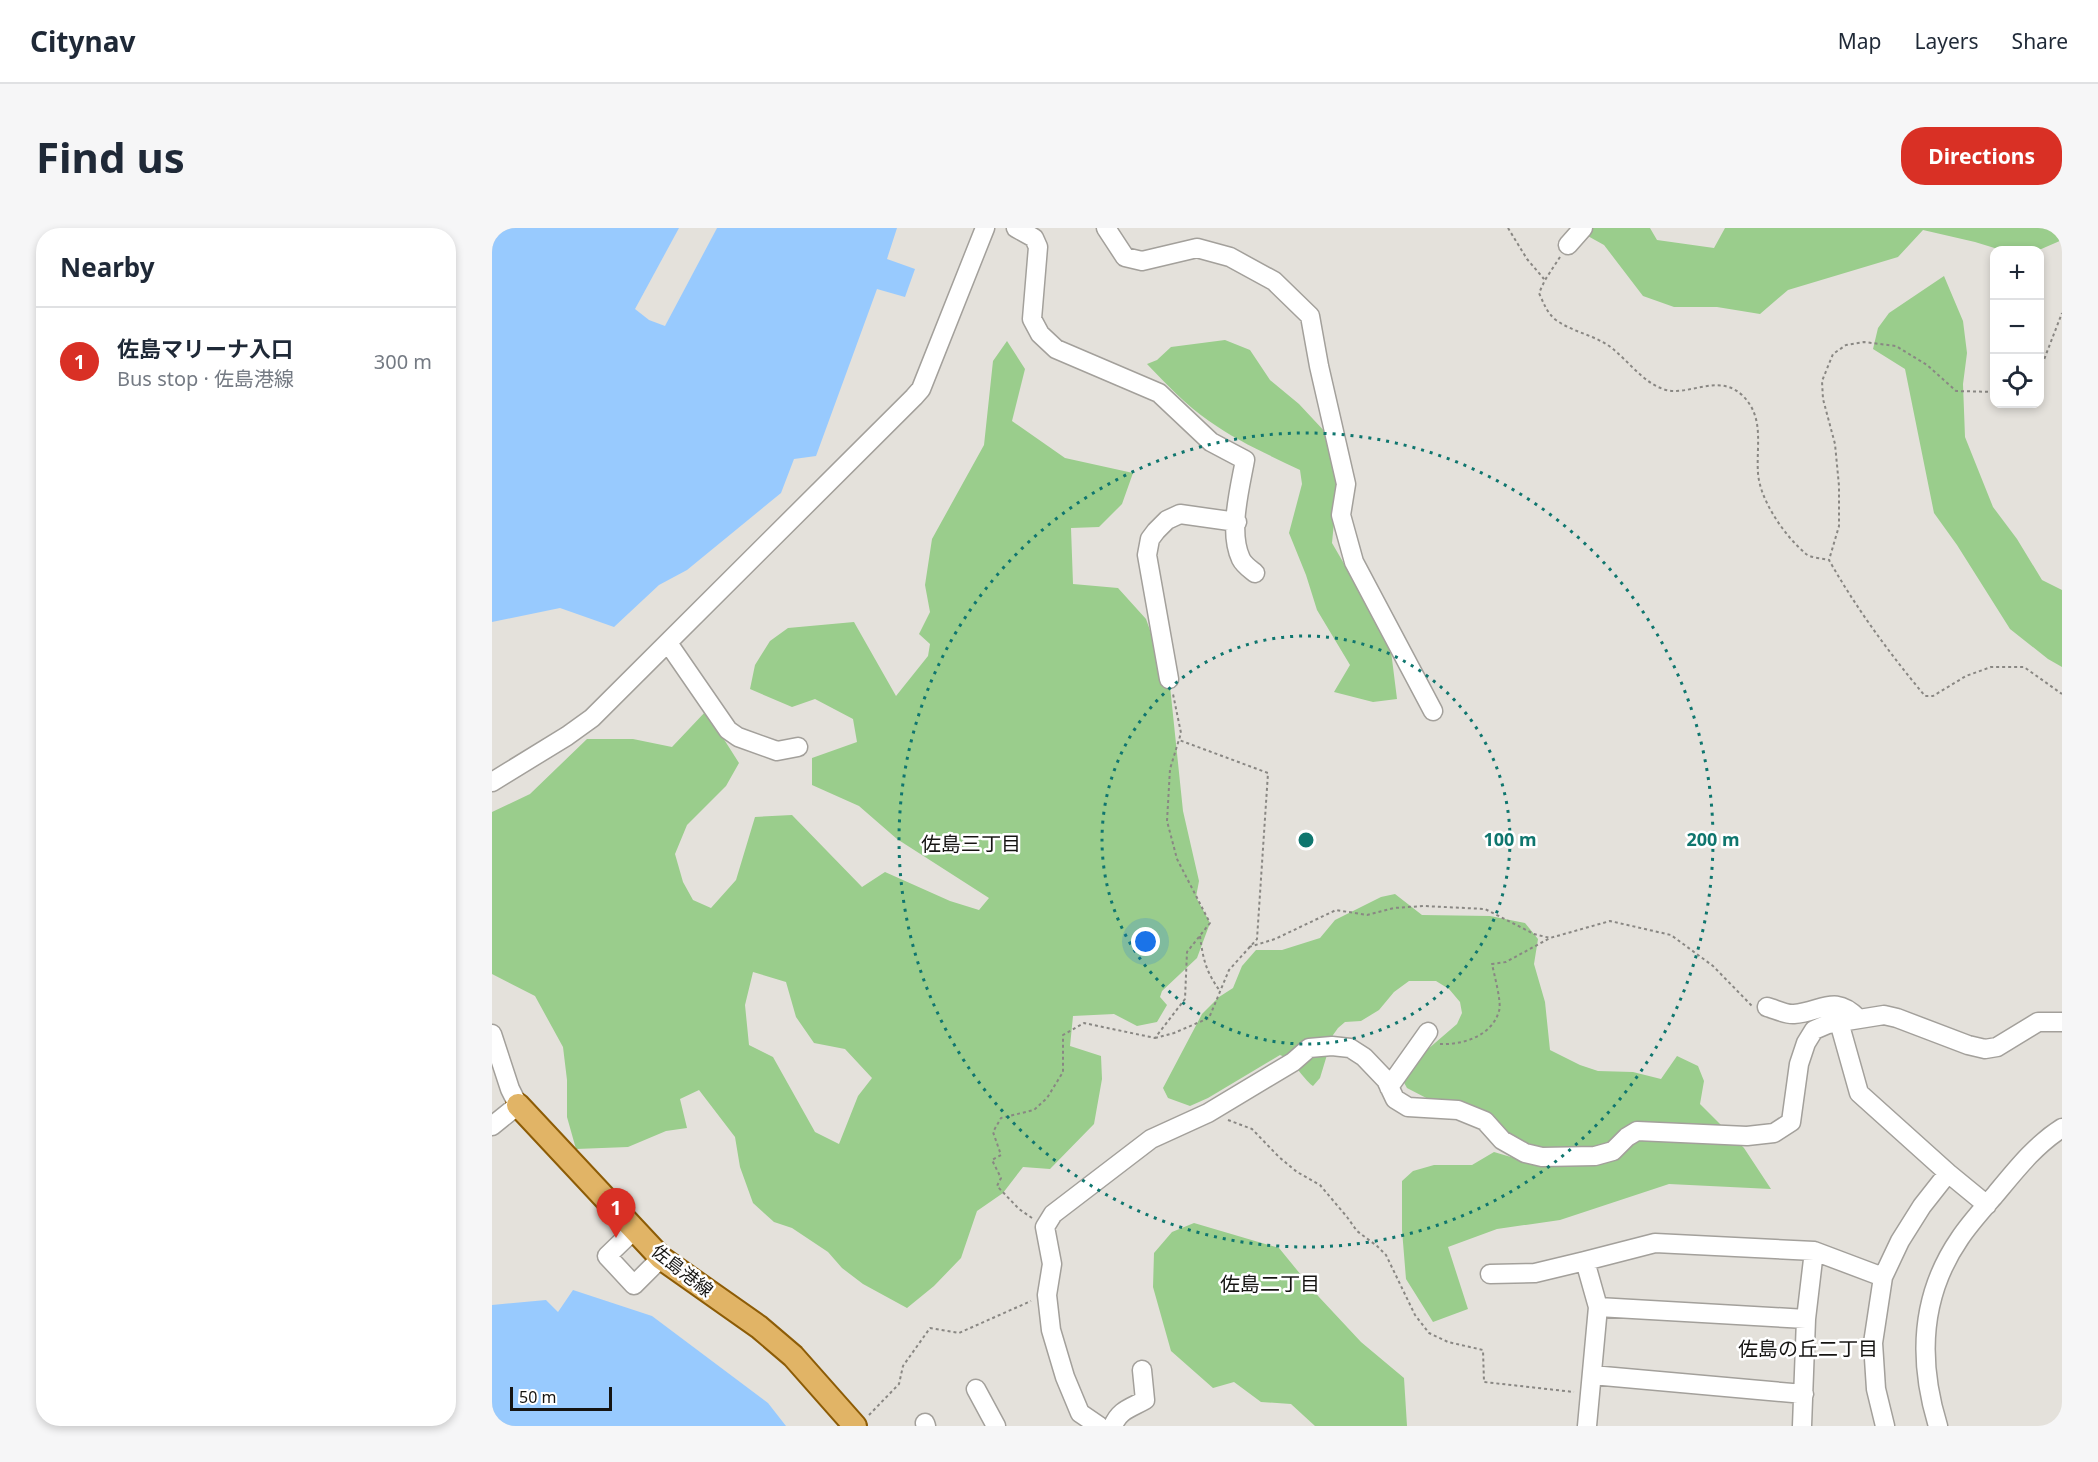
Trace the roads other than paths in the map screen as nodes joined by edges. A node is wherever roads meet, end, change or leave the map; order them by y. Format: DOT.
graph roads {
  1 [pos="985,228"];
  2 [pos="1016,228"];
  3 [pos="1106,228"];
  4 [pos="1583,228"];
  5 [pos="1568,245"];
  6 [pos="1237,522"];
  7 [pos="1255,573"];
  8 [pos="668,643"];
  9 [pos="1169,679"];
  10 [pos="1433,711"];
  11 [pos="798,747"];
  12 [pos="492,782"];
  13 [pos="1767,1006"];
  14 [pos="1859,1019"];
  15 [pos="1839,1022"];
  16 [pos="2062,1022"];
  17 [pos="1428,1032"];
  18 [pos="492,1034"];
  19 [pos="1389,1087"];
  20 [pos="518,1105"];
  21 [pos="492,1126"];
  22 [pos="2062,1128"];
  23 [pos="1948,1173"];
  24 [pos="1987,1205"];
  25 [pos="634,1230"];
  26 [pos="1814,1251"];
  27 [pos="661,1258"];
  28 [pos="1585,1261"];
  29 [pos="1490,1274"];
  30 [pos="1883,1276"];
  31 [pos="1598,1307"];
  32 [pos="1806,1319"];
  33 [pos="1142,1370"];
  34 [pos="1592,1375"];
  35 [pos="976,1389"];
  36 [pos="1804,1394"];
  37 [pos="861,1422"];
  38 [pos="996,1426"];
  39 [pos="1099,1426"];
  40 [pos="1113,1426"];
  41 [pos="1587,1426"];
  42 [pos="1802,1426"];
  43 [pos="1885,1426"];
  44 [pos="1938,1426"];
  1 -- 8 [label="street"];
  2 -- 6 [label="street"];
  3 -- 10 [label="street"];
  4 -- 5 [label="street"];
  6 -- 7 [label="street"];
  6 -- 9 [label="street"];
  8 -- 11 [label="street"];
  8 -- 12 [label="street"];
  13 -- 14 [label="street"];
  14 -- 15 [label="street"];
  14 -- 16 [label="street"];
  15 -- 19 [label="street"];
  15 -- 23 [label="street"];
  17 -- 19 [label="street"];
  18 -- 20 [label="street"];
  19 -- 39 [label="street"];
  20 -- 21 [label="street"];
  20 -- 25 [label="main road, 佐島港線"];
  22 -- 24 [label="street"];
  23 -- 24 [label="street"];
  23 -- 30 [label="street"];
  24 -- 44 [label="street"];
  25 -- 27 [label="main road, 佐島港線"];
  25 -- 27 [label="street"];
  26 -- 28 [label="street"];
  26 -- 30 [label="street"];
  26 -- 32 [label="street"];
  27 -- 37 [label="main road, 佐島港線"];
  28 -- 29 [label="street"];
  28 -- 31 [label="street"];
  30 -- 43 [label="street"];
  31 -- 32 [label="street"];
  31 -- 34 [label="street"];
  32 -- 36 [label="street"];
  33 -- 40 [label="street"];
  34 -- 36 [label="street"];
  34 -- 41 [label="street"];
  35 -- 38 [label="street"];
  36 -- 42 [label="street"];
}
